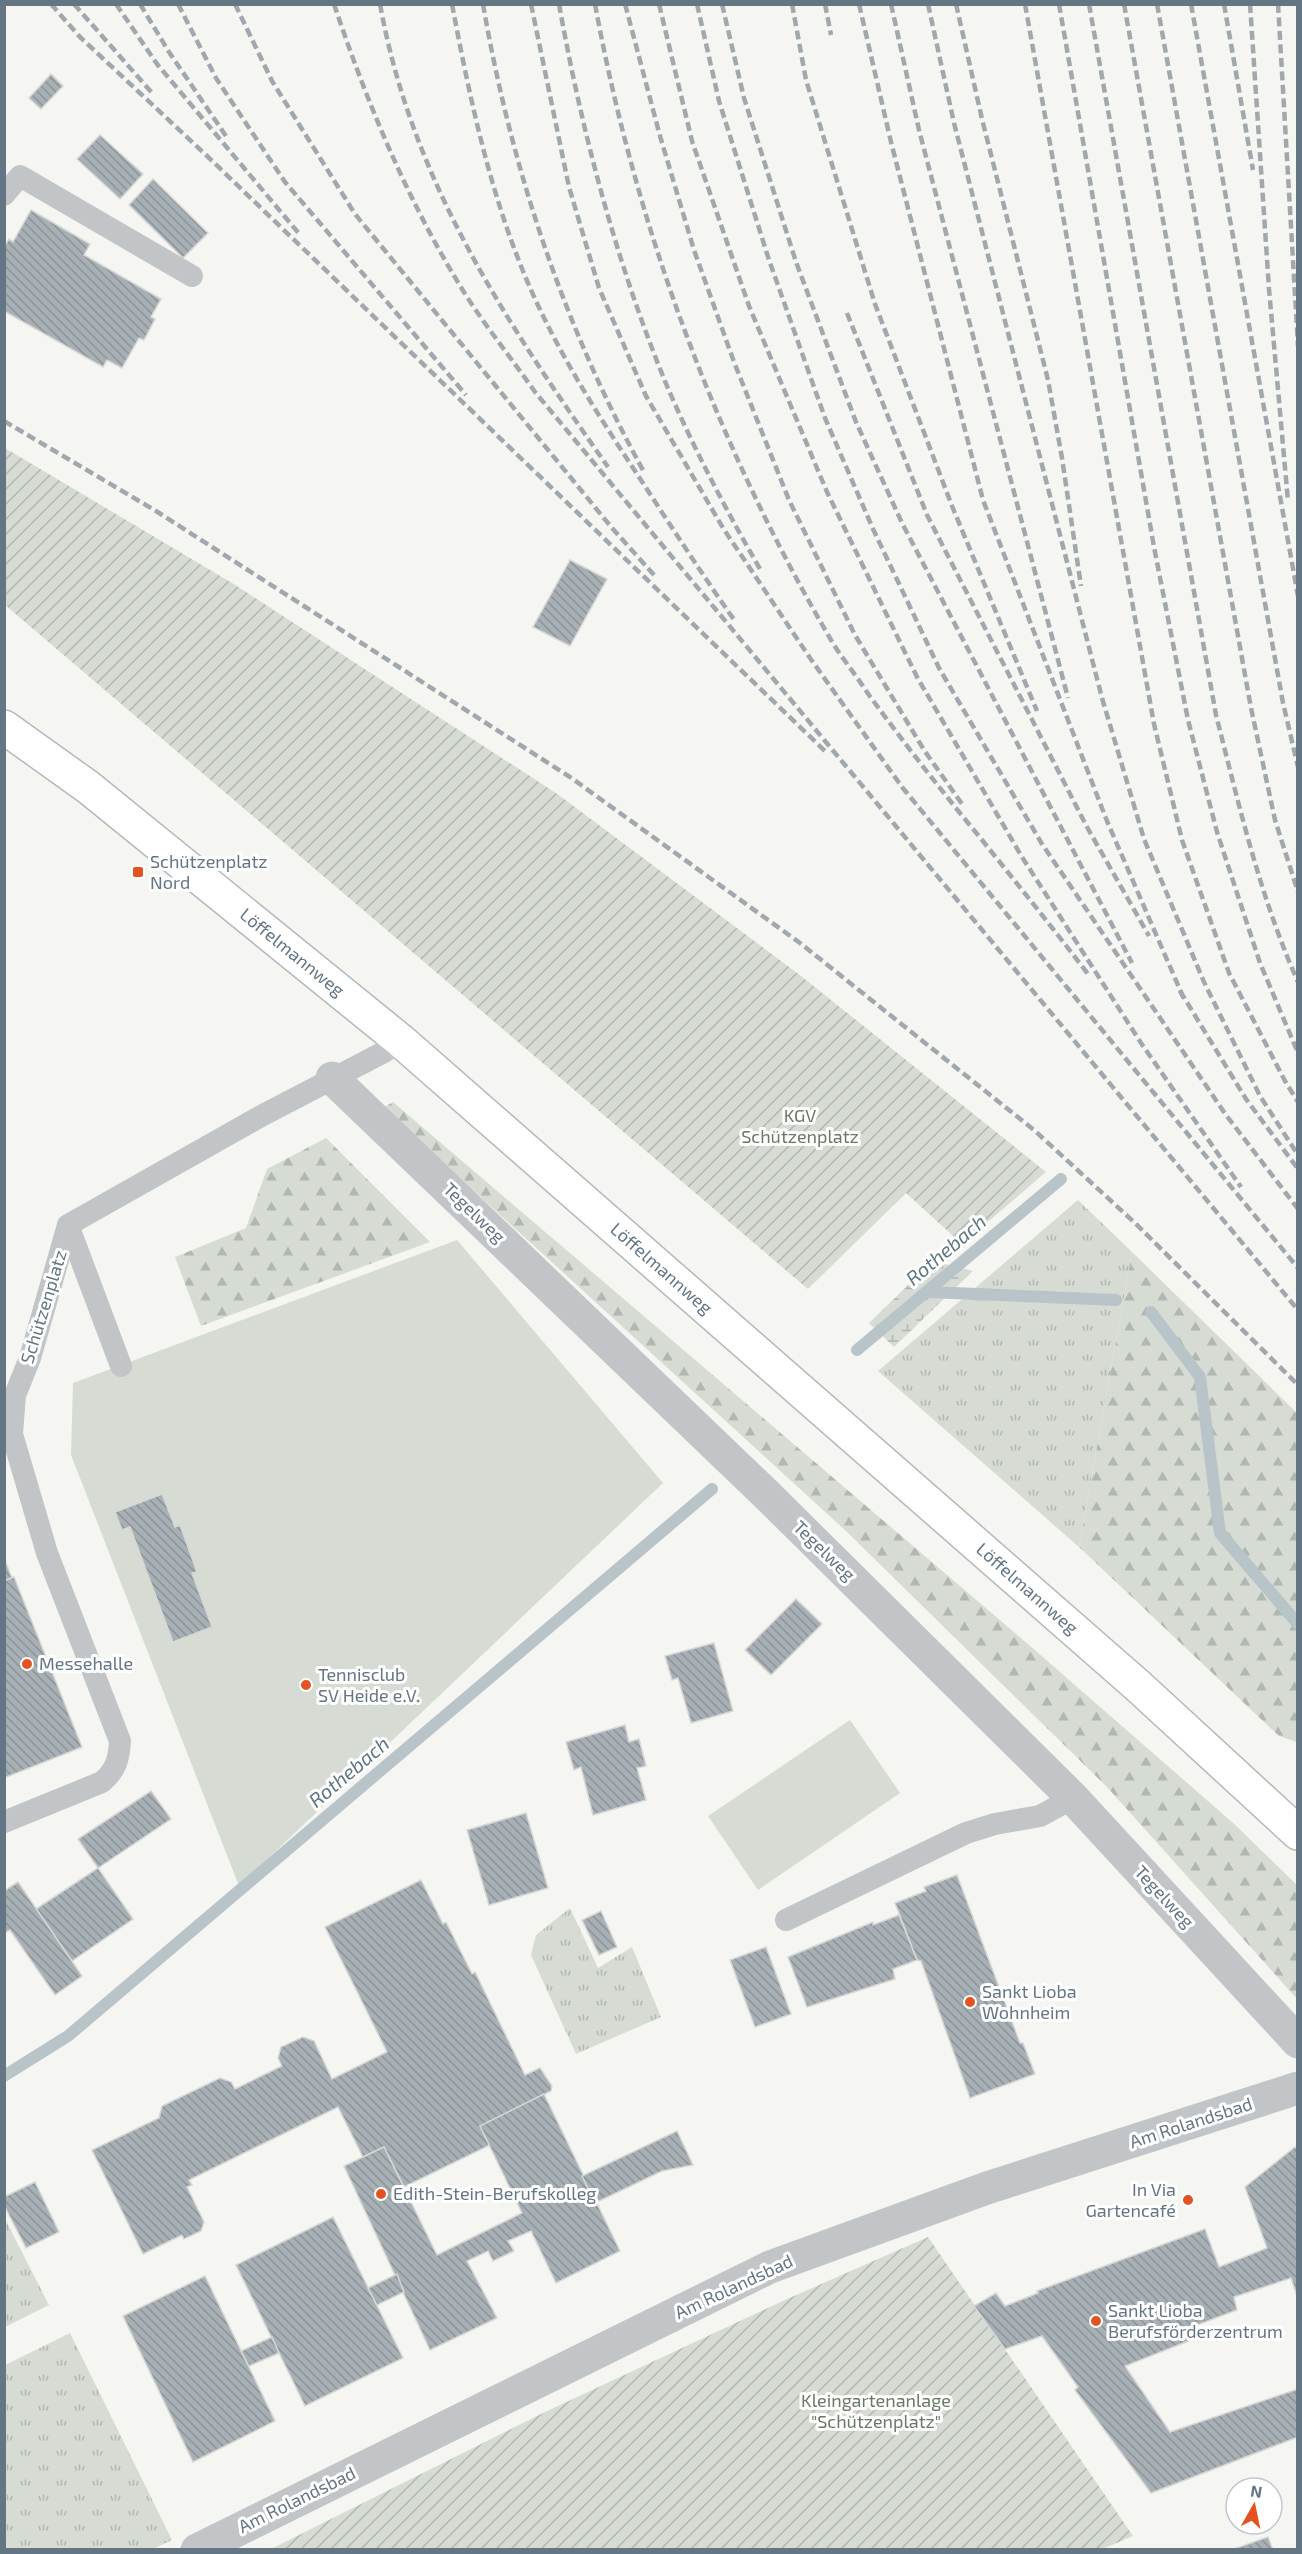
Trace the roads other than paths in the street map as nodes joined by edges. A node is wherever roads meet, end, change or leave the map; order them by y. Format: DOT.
graph roads {
  1 [pos="4,195"];
  2 [pos="192,276"];
  3 [pos="4,727"];
  4 [pos="401,1041"];
  5 [pos="332,1078"];
  6 [pos="68,1225"];
  7 [pos="121,1366"];
  8 [pos="1073,1798"];
  9 [pos="4,1822"];
  10 [pos="1298,1833"];
  11 [pos="786,1920"];
  12 [pos="1298,2042"];
  13 [pos="1298,2088"];
  14 [pos="197,2550"];
  1 -- 2 [label="lane"];
  3 -- 4 [label="street, Löffelmannweg"];
  4 -- 5 [label="lane, Schützenplatz"];
  4 -- 10 [label="street, Löffelmannweg"];
  5 -- 6 [label="lane, Schützenplatz"];
  5 -- 8 [label="street, Tegelweg"];
  6 -- 7 [label="lane"];
  6 -- 9 [label="lane, Schützenplatz"];
  8 -- 11 [label="lane"];
  8 -- 12 [label="street, Tegelweg"];
  13 -- 14 [label="street, Am Rolandsbad"];
}
